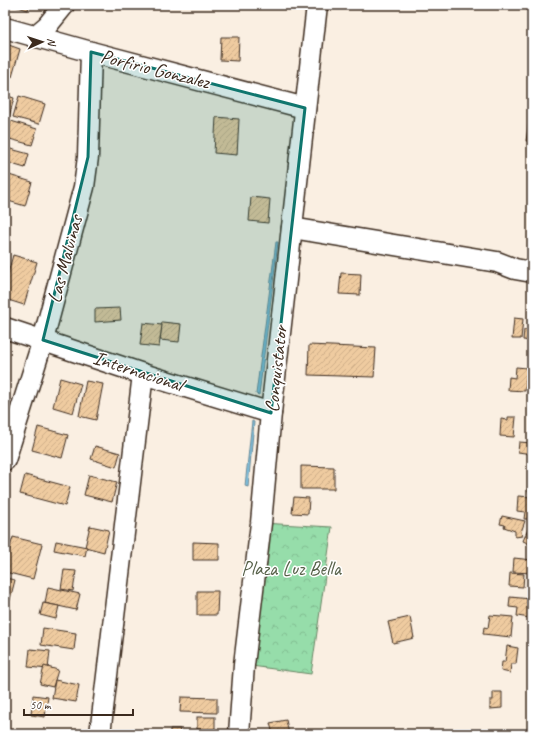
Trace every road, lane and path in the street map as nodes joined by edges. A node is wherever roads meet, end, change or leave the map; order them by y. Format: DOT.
graph roads {
  1 [pos="64,5"];
  2 [pos="317,5"];
  3 [pos="5,28"];
  4 [pos="34,37"];
  5 [pos="91,52"];
  6 [pos="305,108"];
  7 [pos="291,235"];
  8 [pos="523,271"];
  9 [pos="5,328"];
  10 [pos="43,340"];
  11 [pos="143,374"];
  12 [pos="271,413"];
  13 [pos="5,460"];
  14 [pos="100,734"];
  15 [pos="239,734"];
  1 -- 4 [label="street"];
  2 -- 6 [label="street, Conquistator"];
  3 -- 4 [label="street, Porfirio Gonzalez"];
  4 -- 5 [label="street, Porfirio Gonzalez"];
  5 -- 6 [label="street, Porfirio Gonzalez"];
  5 -- 10 [label="street, Las Malvinas"];
  6 -- 7 [label="street, Conquistator"];
  7 -- 8 [label="street"];
  7 -- 12 [label="street, Conquistator"];
  9 -- 10 [label="street, Internacional"];
  10 -- 11 [label="street, Internacional"];
  10 -- 13 [label="street, Las Malvinas"];
  11 -- 12 [label="street, Internacional"];
  11 -- 14 [label="street"];
  12 -- 15 [label="street, Conquistator"];
}
